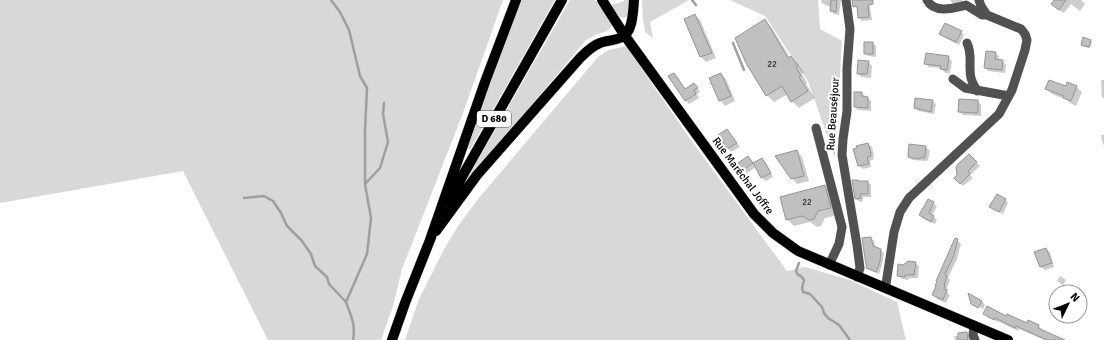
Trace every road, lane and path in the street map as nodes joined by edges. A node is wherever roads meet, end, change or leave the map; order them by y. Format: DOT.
graph roads {
  1 [pos="516,0"];
  2 [pos="562,0"];
  3 [pos="603,0"];
  4 [pos="614,0"];
  5 [pos="634,0"];
  6 [pos="846,0"];
  7 [pos="927,0"];
  8 [pos="979,0"];
  9 [pos="987,0"];
  10 [pos="989,15"];
  11 [pos="624,36"];
  12 [pos="967,43"];
  13 [pos="953,79"];
  14 [pos="976,90"];
  15 [pos="1009,96"];
  16 [pos="816,128"];
  17 [pos="430,240"];
  18 [pos="829,264"];
  19 [pos="857,277"];
  20 [pos="884,288"];
  21 [pos="974,325"];
  22 [pos="392,340"];
  23 [pos="975,340"];
  24 [pos="1008,340"];
  1 -- 17 [label="main road"];
  2 -- 17 [label="main road, D 680"];
  3 -- 4 [label="main road"];
  3 -- 11 [label="main road, Rue Maréchal Joffre"];
  5 -- 11 [label="main road"];
  6 -- 19 [label="street, Rue Beauséjour"];
  7 -- 10 [label="street"];
  8 -- 10 [label="street"];
  9 -- 10 [label="street"];
  10 -- 15 [label="street"];
  11 -- 17 [label="main road"];
  11 -- 18 [label="main road, Rue Maréchal Joffre"];
  12 -- 14 [label="street"];
  13 -- 14 [label="street"];
  14 -- 15 [label="street"];
  15 -- 20 [label="street"];
  16 -- 18 [label="street"];
  17 -- 22 [label="main road, D 680"];
  18 -- 19 [label="main road, Rue Maréchal Joffre"];
  19 -- 20 [label="main road, Rue Maréchal Joffre"];
  20 -- 21 [label="main road, Rue Maréchal Joffre"];
  21 -- 23 [label="street"];
  21 -- 24 [label="main road, Rue Maréchal Joffre"];
}
